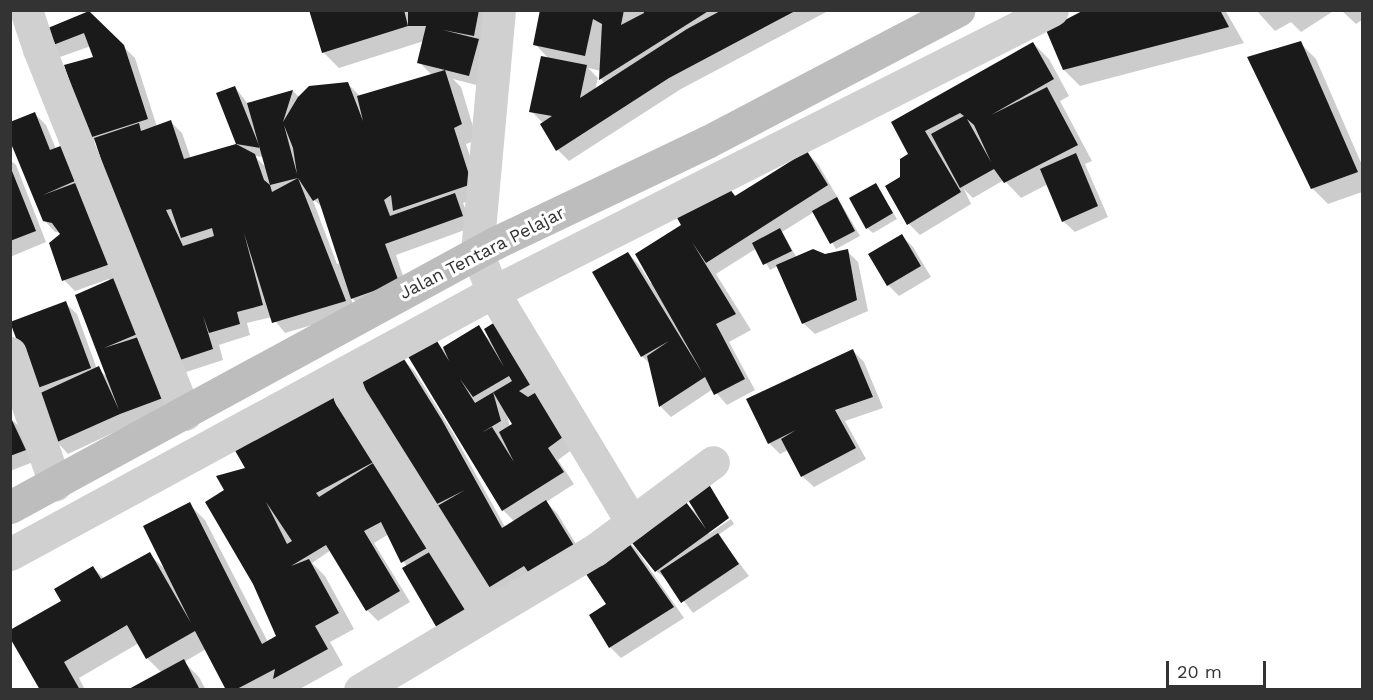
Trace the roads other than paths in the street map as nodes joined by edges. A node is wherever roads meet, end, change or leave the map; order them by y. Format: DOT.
graph roads {
  1 [pos="26,10"];
  2 [pos="499,10"];
  3 [pos="958,10"];
  4 [pos="1052,10"];
  5 [pos="477,253"];
  6 [pos="493,292"];
  7 [pos="10,354"];
  8 [pos="342,374"];
  9 [pos="185,414"];
  10 [pos="713,462"];
  11 [pos="55,484"];
  12 [pos="10,507"];
  13 [pos="632,522"];
  14 [pos="10,554"];
  15 [pos="488,614"];
  16 [pos="360,690"];
  1 -- 9 [label="street"];
  2 -- 5 [label="street"];
  3 -- 5 [label="main road, Jalan Tentara Pelajar"];
  4 -- 6 [label="street"];
  5 -- 6 [label="street"];
  5 -- 9 [label="main road, Jalan Tentara Pelajar"];
  6 -- 8 [label="street"];
  6 -- 13 [label="street"];
  7 -- 11 [label="street"];
  8 -- 14 [label="street"];
  8 -- 15 [label="street"];
  9 -- 11 [label="main road, Jalan Tentara Pelajar"];
  10 -- 13 [label="street"];
  11 -- 12 [label="main road, Jalan Tentara Pelajar"];
  13 -- 15 [label="street"];
  15 -- 16 [label="street"];
}
